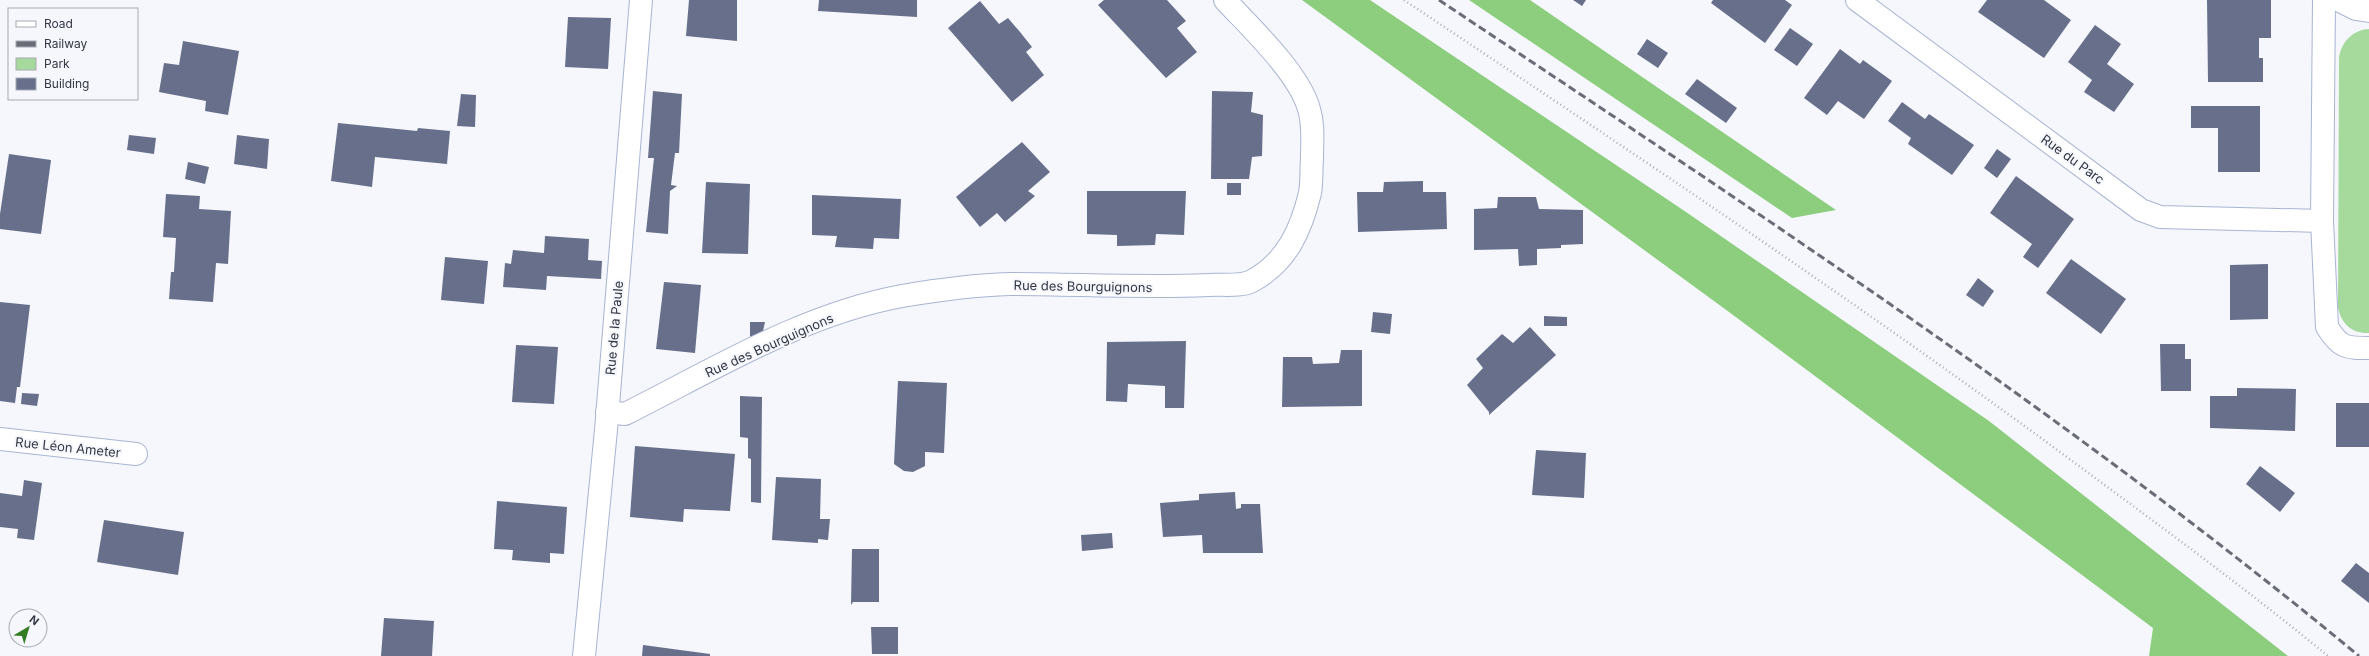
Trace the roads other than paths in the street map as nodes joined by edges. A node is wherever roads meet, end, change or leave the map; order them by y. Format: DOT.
graph roads {
  1 [pos="641,0"];
  2 [pos="1225,0"];
  3 [pos="1857,0"];
  4 [pos="2324,0"];
  5 [pos="2338,0"];
  6 [pos="2369,11"];
  7 [pos="2322,221"];
  8 [pos="2369,348"];
  9 [pos="607,412"];
  10 [pos="0,439"];
  11 [pos="136,454"];
  12 [pos="584,656"];
  1 -- 9 [label="street, Rue de la Paule"];
  2 -- 9 [label="street, Rue des Bourguignons"];
  3 -- 7 [label="street, Rue du Parc"];
  4 -- 7 [label="street"];
  5 -- 6 [label="street"];
  7 -- 8 [label="street"];
  9 -- 12 [label="street, Rue de la Paule"];
  10 -- 11 [label="street, Rue Léon Ameter"];
}
